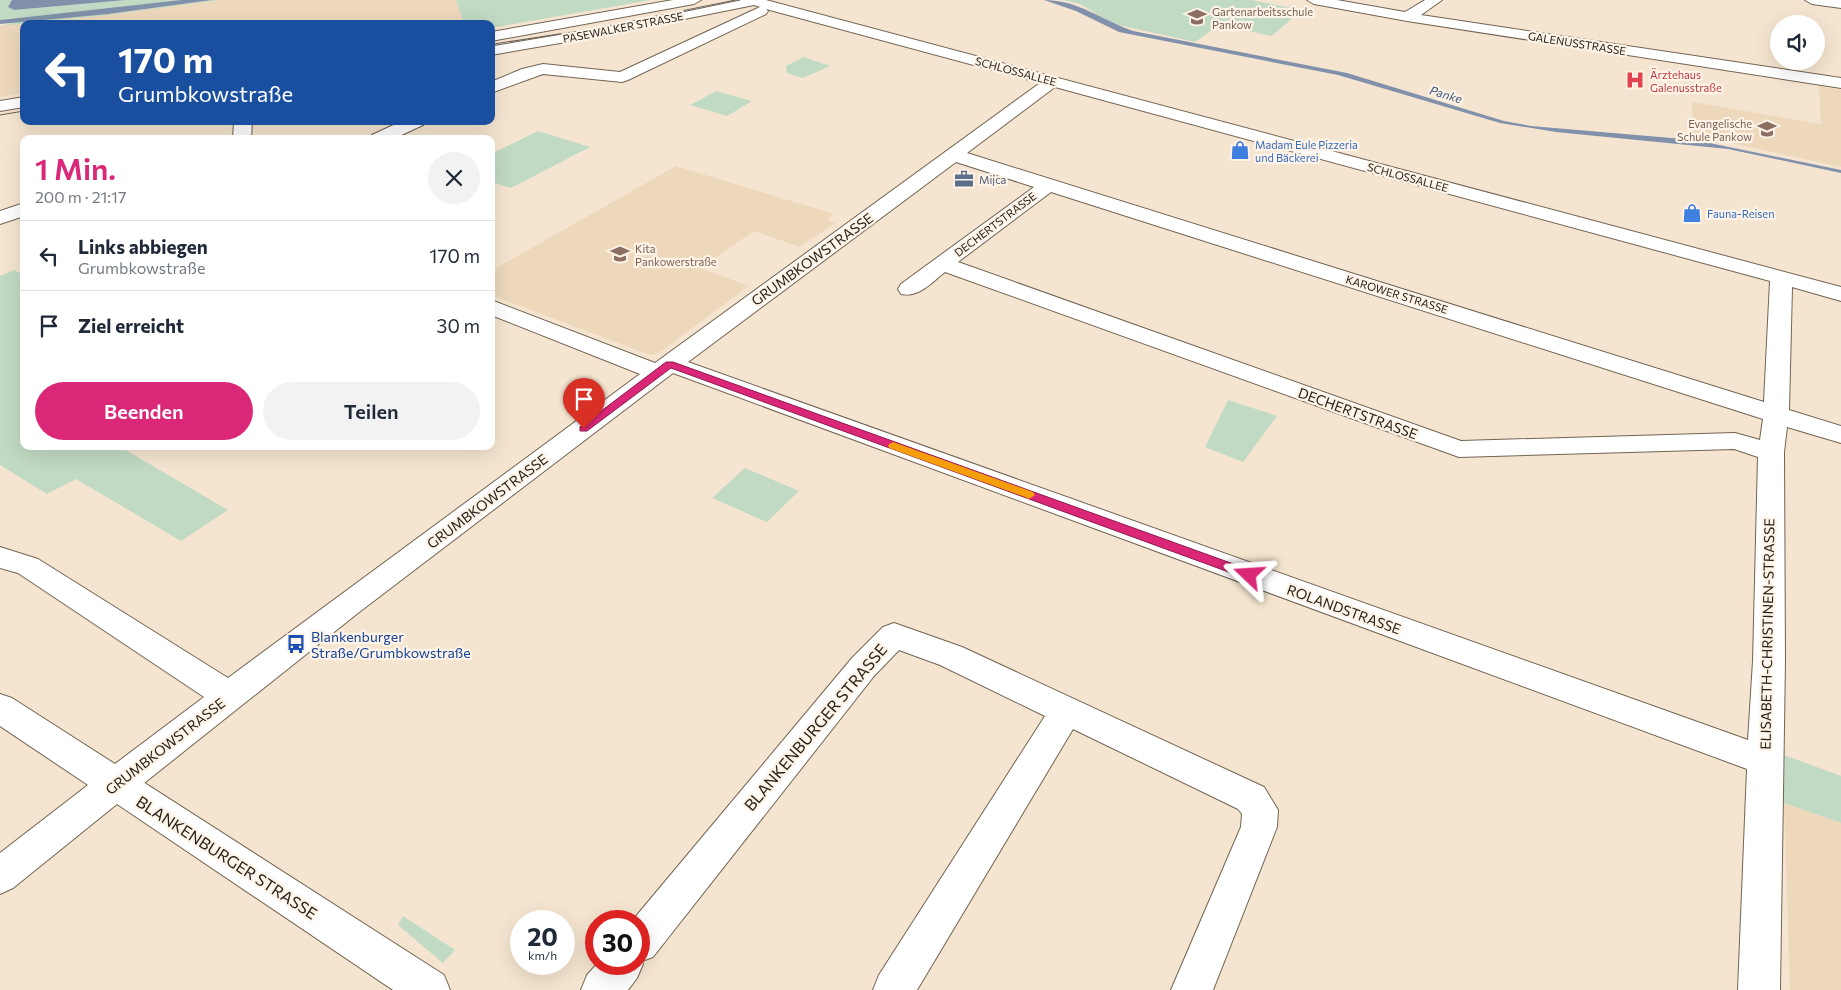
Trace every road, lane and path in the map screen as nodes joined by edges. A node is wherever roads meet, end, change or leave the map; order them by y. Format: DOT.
graph roads {
  1 [pos="694,0"];
  2 [pos="1314,0"];
  3 [pos="1435,0"];
  4 [pos="1812,0"];
  5 [pos="754,1"];
  6 [pos="1841,4"];
  7 [pos="771,6"];
  8 [pos="1407,17"];
  9 [pos="495,36"];
  10 [pos="495,49"];
  11 [pos="1053,81"];
  12 [pos="1841,83"];
  13 [pos="495,86"];
  14 [pos="20,103"];
  15 [pos="0,106"];
  16 [pos="408,125"];
  17 [pos="387,135"];
  18 [pos="953,155"];
  19 [pos="1048,185"];
  20 [pos="20,210"];
  21 [pos="0,218"];
  22 [pos="952,268"];
  23 [pos="1781,278"];
  24 [pos="909,289"];
  25 [pos="1841,294"];
  26 [pos="495,308"];
  27 [pos="664,369"];
  28 [pos="1776,415"];
  29 [pos="1841,435"];
  30 [pos="1771,452"];
  31 [pos="0,557"];
  32 [pos="229,696"];
  33 [pos="0,708"];
  34 [pos="1067,709"];
  35 [pos="1765,761"];
  36 [pos="116,784"];
  37 [pos="0,876"];
  38 [pos="650,929"];
  39 [pos="614,975"];
  40 [pos="429,990"];
  41 [pos="602,990"];
  42 [pos="894,990"];
  43 [pos="1192,990"];
  44 [pos="1759,990"];
  1 -- 9 [label="street, PASEWALKER STRASSE"];
  2 -- 8 [label="street, GALENUSSTRASSE"];
  3 -- 8 [label="street"];
  4 -- 6 [label="street"];
  5 -- 7 [label="street, SCHLOSSALLEE"];
  5 -- 10 [label="street, PASEWALKER STRASSE"];
  7 -- 11 [label="street, SCHLOSSALLEE"];
  7 -- 13 [label="street"];
  8 -- 12 [label="street, GALENUSSTRASSE"];
  11 -- 18 [label="street, GRUMBKOWSTRASSE"];
  11 -- 23 [label="street, SCHLOSSALLEE"];
  14 -- 15 [label="street"];
  16 -- 17 [label="street"];
  18 -- 19 [label="street, KAROWER STRASSE"];
  18 -- 27 [label="street, GRUMBKOWSTRASSE"];
  19 -- 22 [label="street, DECHERTSTRASSE"];
  19 -- 28 [label="street, KAROWER STRASSE"];
  20 -- 21 [label="street"];
  22 -- 24 [label="street"];
  22 -- 30 [label="street, DECHERTSTRASSE"];
  23 -- 25 [label="street, SCHLOSSALLEE"];
  23 -- 28 [label="street, ELISABETH-CHRISTINEN-STRASSE"];
  26 -- 27 [label="street, ROLANDSTRASSE"];
  27 -- 32 [label="street, GRUMBKOWSTRASSE"];
  27 -- 35 [label="street, ROLANDSTRASSE"];
  28 -- 29 [label="street, KAROWER STRASSE"];
  28 -- 30 [label="street, ELISABETH-CHRISTINEN-STRASSE"];
  30 -- 35 [label="street, ELISABETH-CHRISTINEN-STRASSE"];
  31 -- 32 [label="street"];
  32 -- 36 [label="street, GRUMBKOWSTRASSE"];
  33 -- 36 [label="street, BLANKENBURGER STRASSE"];
  34 -- 38 [label="street, BLANKENBURGER STRASSE"];
  34 -- 42 [label="street"];
  34 -- 43 [label="street, BLANKENBURGER STRASSE"];
  35 -- 44 [label="street, ELISABETH-CHRISTINEN-STRASSE"];
  36 -- 37 [label="street, GRUMBKOWSTRASSE"];
  36 -- 40 [label="street, BLANKENBURGER STRASSE"];
  39 -- 41 [label="street"];
}
